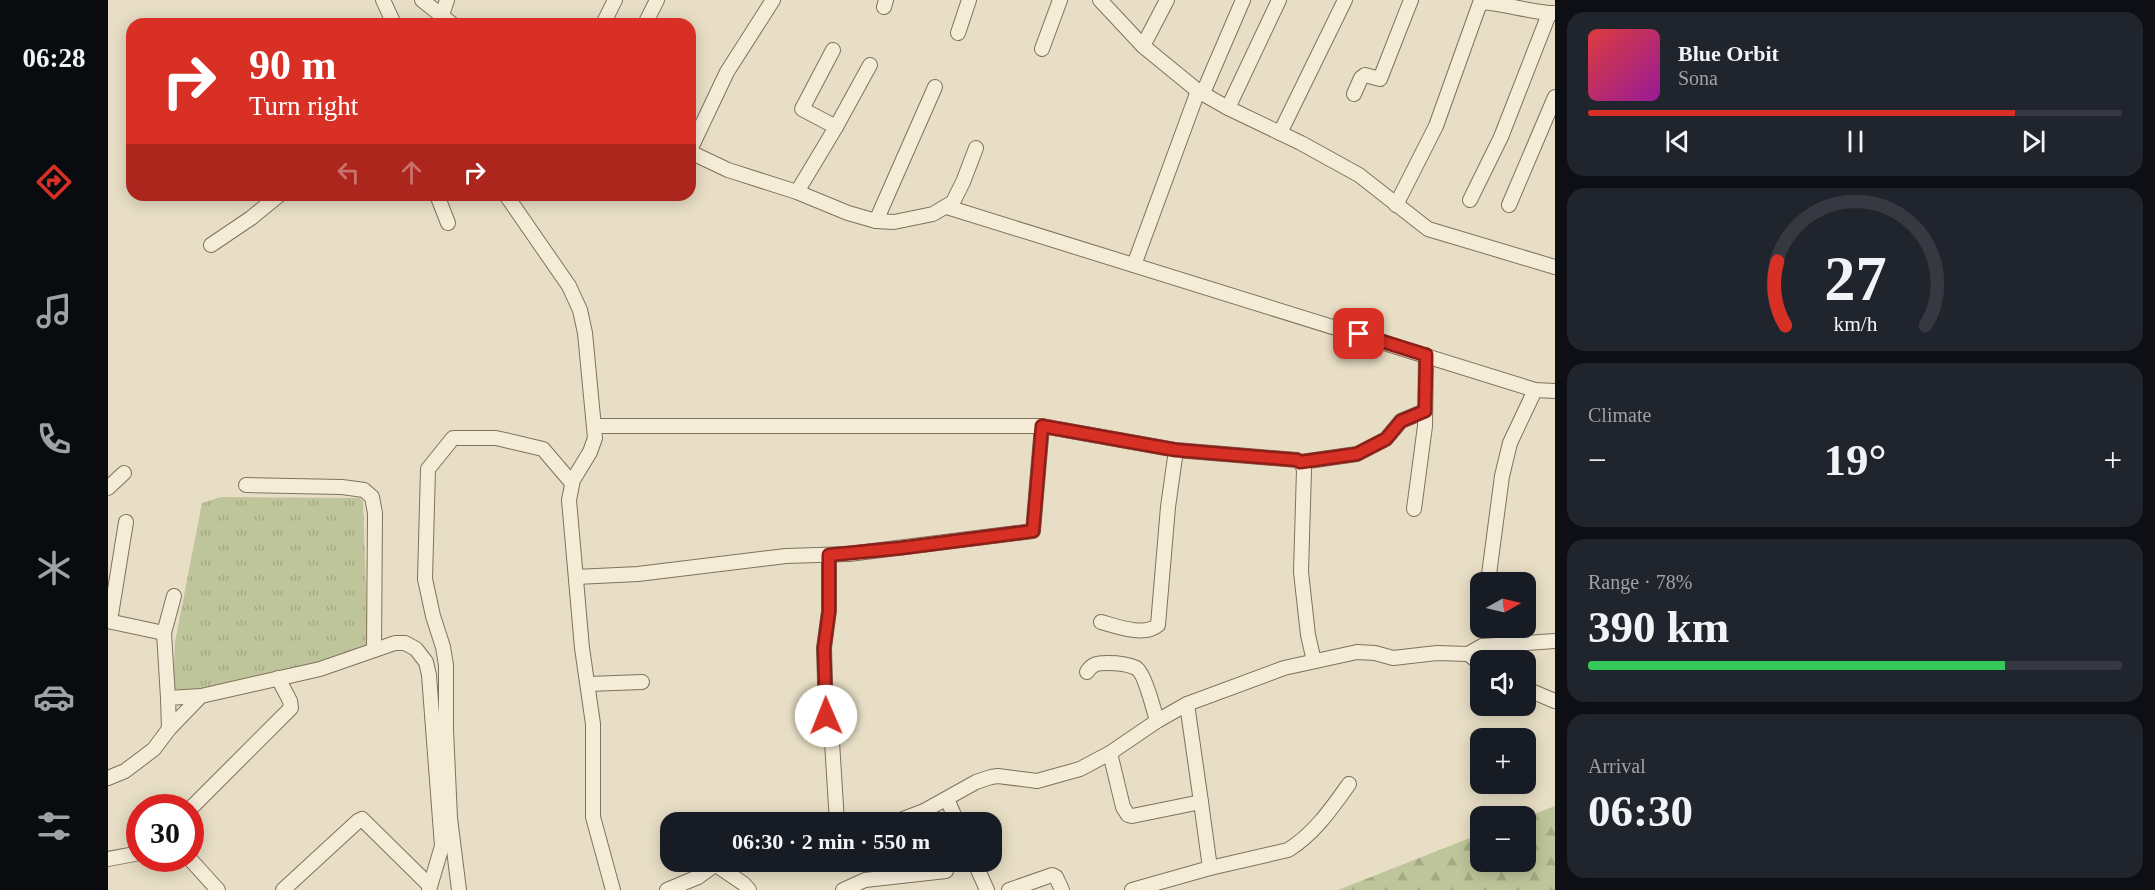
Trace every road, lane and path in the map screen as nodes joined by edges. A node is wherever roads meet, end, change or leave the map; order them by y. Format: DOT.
graph roads {
  1 [pos="383,0"];
  2 [pos="422,0"];
  3 [pos="447,0"];
  4 [pos="615,0"];
  5 [pos="657,0"];
  6 [pos="773,0"];
  7 [pos="969,0"];
  8 [pos="1060,0"];
  9 [pos="1100,0"];
  10 [pos="1167,0"];
  11 [pos="1243,0"];
  12 [pos="1279,0"];
  13 [pos="1344,0"];
  14 [pos="1411,0"];
  15 [pos="1552,13"];
  16 [pos="391,18"];
  17 [pos="446,18"];
  18 [pos="447,18"];
  19 [pos="606,18"];
  20 [pos="648,18"];
  21 [pos="958,33"];
  22 [pos="1143,46"];
  23 [pos="1042,49"];
  24 [pos="833,50"];
  25 [pos="870,65"];
  26 [pos="935,87"];
  27 [pos="1201,92"];
  28 [pos="1354,94"];
  29 [pos="1555,97"];
  30 [pos="1228,108"];
  31 [pos="836,127"];
  32 [pos="1280,133"];
  33 [pos="696,139"];
  34 [pos="976,148"];
  35 [pos="696,154"];
  36 [pos="797,192"];
  37 [pos="1470,200"];
  38 [pos="272,201"];
  39 [pos="439,201"];
  40 [pos="510,201"];
  41 [pos="1396,205"];
  42 [pos="1509,205"];
  43 [pos="947,207"];
  44 [pos="876,221"];
  45 [pos="448,223"];
  46 [pos="211,244"];
  47 [pos="1134,265"];
  48 [pos="1555,267"];
  49 [pos="1426,355"];
  50 [pos="1535,390"];
  51 [pos="1555,391"];
  52 [pos="1425,411"];
  53 [pos="595,426"];
  54 [pos="1042,426"];
  55 [pos="1176,450"];
  56 [pos="1300,462"];
  57 [pos="124,473"];
  58 [pos="572,483"];
  59 [pos="246,486"];
  60 [pos="108,488"];
  61 [pos="1414,509"];
  62 [pos="126,522"];
  63 [pos="829,555"];
  64 [pos="1489,572"];
  65 [pos="576,577"];
  66 [pos="174,596"];
  67 [pos="109,621"];
  68 [pos="1101,622"];
  69 [pos="164,633"];
  70 [pos="1555,641"];
  71 [pos="374,650"];
  72 [pos="1468,654"];
  73 [pos="1314,660"];
  74 [pos="1087,672"];
  75 [pos="278,678"];
  76 [pos="642,682"];
  77 [pos="588,684"];
  78 [pos="1536,693"];
  79 [pos="201,696"];
  80 [pos="168,698"];
  81 [pos="1555,701"];
  82 [pos="1187,704"];
  83 [pos="1157,721"];
  84 [pos="169,729"];
  85 [pos="1110,753"];
  86 [pos="108,778"];
  87 [pos="1349,784"];
  88 [pos="204,795"];
  89 [pos="947,800"];
  90 [pos="1201,802"];
  91 [pos="836,812"];
  92 [pos="919,812"];
  93 [pos="952,812"];
  94 [pos="126,856"];
  95 [pos="108,859"];
  96 [pos="1210,868"];
  97 [pos="202,872"];
  98 [pos="705,872"];
  99 [pos="729,872"];
  100 [pos="940,872"];
  101 [pos="979,872"];
  102 [pos="867,885"];
  103 [pos="429,888"];
  104 [pos="218,890"];
  105 [pos="283,890"];
  106 [pos="459,890"];
  107 [pos="613,890"];
  108 [pos="667,890"];
  109 [pos="749,890"];
  110 [pos="843,890"];
  111 [pos="987,890"];
  112 [pos="1009,890"];
  113 [pos="1062,890"];
  114 [pos="1132,890"];
  1 -- 16 [label="street"];
  2 -- 17 [label="street"];
  3 -- 18 [label="street"];
  4 -- 19 [label="street"];
  5 -- 20 [label="street"];
  6 -- 33 [label="street"];
  7 -- 21 [label="street"];
  8 -- 23 [label="street"];
  9 -- 22 [label="street"];
  10 -- 22 [label="street"];
  11 -- 27 [label="street"];
  12 -- 30 [label="street"];
  13 -- 32 [label="street"];
  14 -- 28 [label="street"];
  15 -- 37 [label="street"];
  15 -- 41 [label="street"];
  22 -- 27 [label="street"];
  24 -- 31 [label="street"];
  25 -- 31 [label="street"];
  26 -- 44 [label="street"];
  27 -- 30 [label="street"];
  27 -- 47 [label="street"];
  29 -- 42 [label="street"];
  30 -- 32 [label="street"];
  31 -- 36 [label="street"];
  32 -- 41 [label="street"];
  34 -- 43 [label="street"];
  35 -- 36 [label="street"];
  36 -- 44 [label="street"];
  38 -- 46 [label="street"];
  39 -- 45 [label="street"];
  40 -- 53 [label="street"];
  41 -- 48 [label="street"];
  43 -- 44 [label="street"];
  43 -- 47 [label="street"];
  47 -- 49 [label="street"];
  49 -- 50 [label="street"];
  49 -- 52 [label="street"];
  50 -- 51 [label="street"];
  50 -- 64 [label="street"];
  52 -- 56 [label="street"];
  52 -- 61 [label="street"];
  53 -- 54 [label="street"];
  53 -- 58 [label="street"];
  54 -- 55 [label="street"];
  54 -- 63 [label="street"];
  55 -- 56 [label="street"];
  55 -- 68 [label="street"];
  56 -- 73 [label="street"];
  57 -- 60 [label="street"];
  58 -- 65 [label="street"];
  58 -- 106 [label="street"];
  59 -- 71 [label="street"];
  62 -- 67 [label="street"];
  63 -- 65 [label="street"];
  63 -- 91 [label="street"];
  65 -- 77 [label="street"];
  66 -- 69 [label="street"];
  67 -- 69 [label="street"];
  69 -- 80 [label="street"];
  70 -- 72 [label="street"];
  71 -- 75 [label="street"];
  71 -- 103 [label="street"];
  72 -- 73 [label="street"];
  73 -- 82 [label="street"];
  74 -- 83 [label="street"];
  75 -- 79 [label="street"];
  75 -- 88 [label="street"];
  76 -- 77 [label="street"];
  77 -- 107 [label="street"];
  78 -- 81 [label="street"];
  79 -- 80 [label="street"];
  79 -- 84 [label="street"];
  80 -- 84 [label="street"];
  82 -- 83 [label="street"];
  82 -- 90 [label="street"];
  83 -- 85 [label="street"];
  84 -- 86 [label="street"];
  85 -- 89 [label="street"];
  85 -- 90 [label="street"];
  87 -- 96 [label="street"];
  89 -- 92 [label="street"];
  89 -- 93 [label="street"];
  90 -- 96 [label="street"];
  94 -- 95 [label="street"];
  96 -- 114 [label="street"];
  97 -- 104 [label="street"];
  98 -- 108 [label="street"];
  99 -- 109 [label="street"];
  100 -- 102 [label="street"];
  101 -- 111 [label="street"];
  102 -- 110 [label="street"];
  103 -- 105 [label="street"];
  112 -- 113 [label="street"];
}
